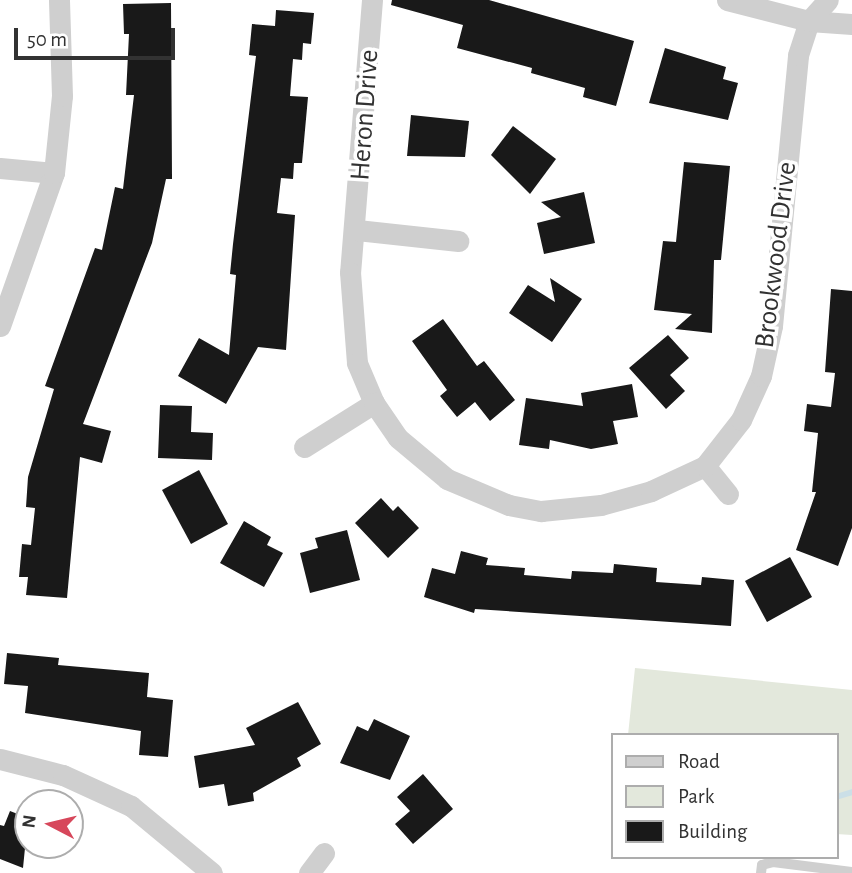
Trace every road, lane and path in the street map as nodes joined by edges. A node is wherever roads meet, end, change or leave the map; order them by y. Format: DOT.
graph roads {
  1 [pos="59,0"];
  2 [pos="372,0"];
  3 [pos="727,0"];
  4 [pos="828,0"];
  5 [pos="809,21"];
  6 [pos="852,24"];
  7 [pos="0,168"];
  8 [pos="54,173"];
  9 [pos="357,230"];
  10 [pos="458,241"];
  11 [pos="0,326"];
  12 [pos="374,403"];
  13 [pos="304,447"];
  14 [pos="705,466"];
  15 [pos="728,494"];
  16 [pos="0,759"];
  17 [pos="324,853"];
  18 [pos="852,872"];
  19 [pos="212,873"];
  20 [pos="309,873"];
  21 [pos="761,873"];
  1 -- 8 [label="street"];
  2 -- 9 [label="street, Heron Drive"];
  3 -- 5 [label="street"];
  4 -- 5 [label="street, Brookwood Drive"];
  5 -- 6 [label="street"];
  5 -- 14 [label="street, Brookwood Drive"];
  7 -- 8 [label="street"];
  8 -- 11 [label="street"];
  9 -- 10 [label="street"];
  9 -- 12 [label="street, Heron Drive"];
  12 -- 13 [label="street"];
  12 -- 14 [label="street, Heron Drive"];
  14 -- 15 [label="street"];
  16 -- 19 [label="street"];
  17 -- 20 [label="street"];
  18 -- 21 [label="lane"];
}
